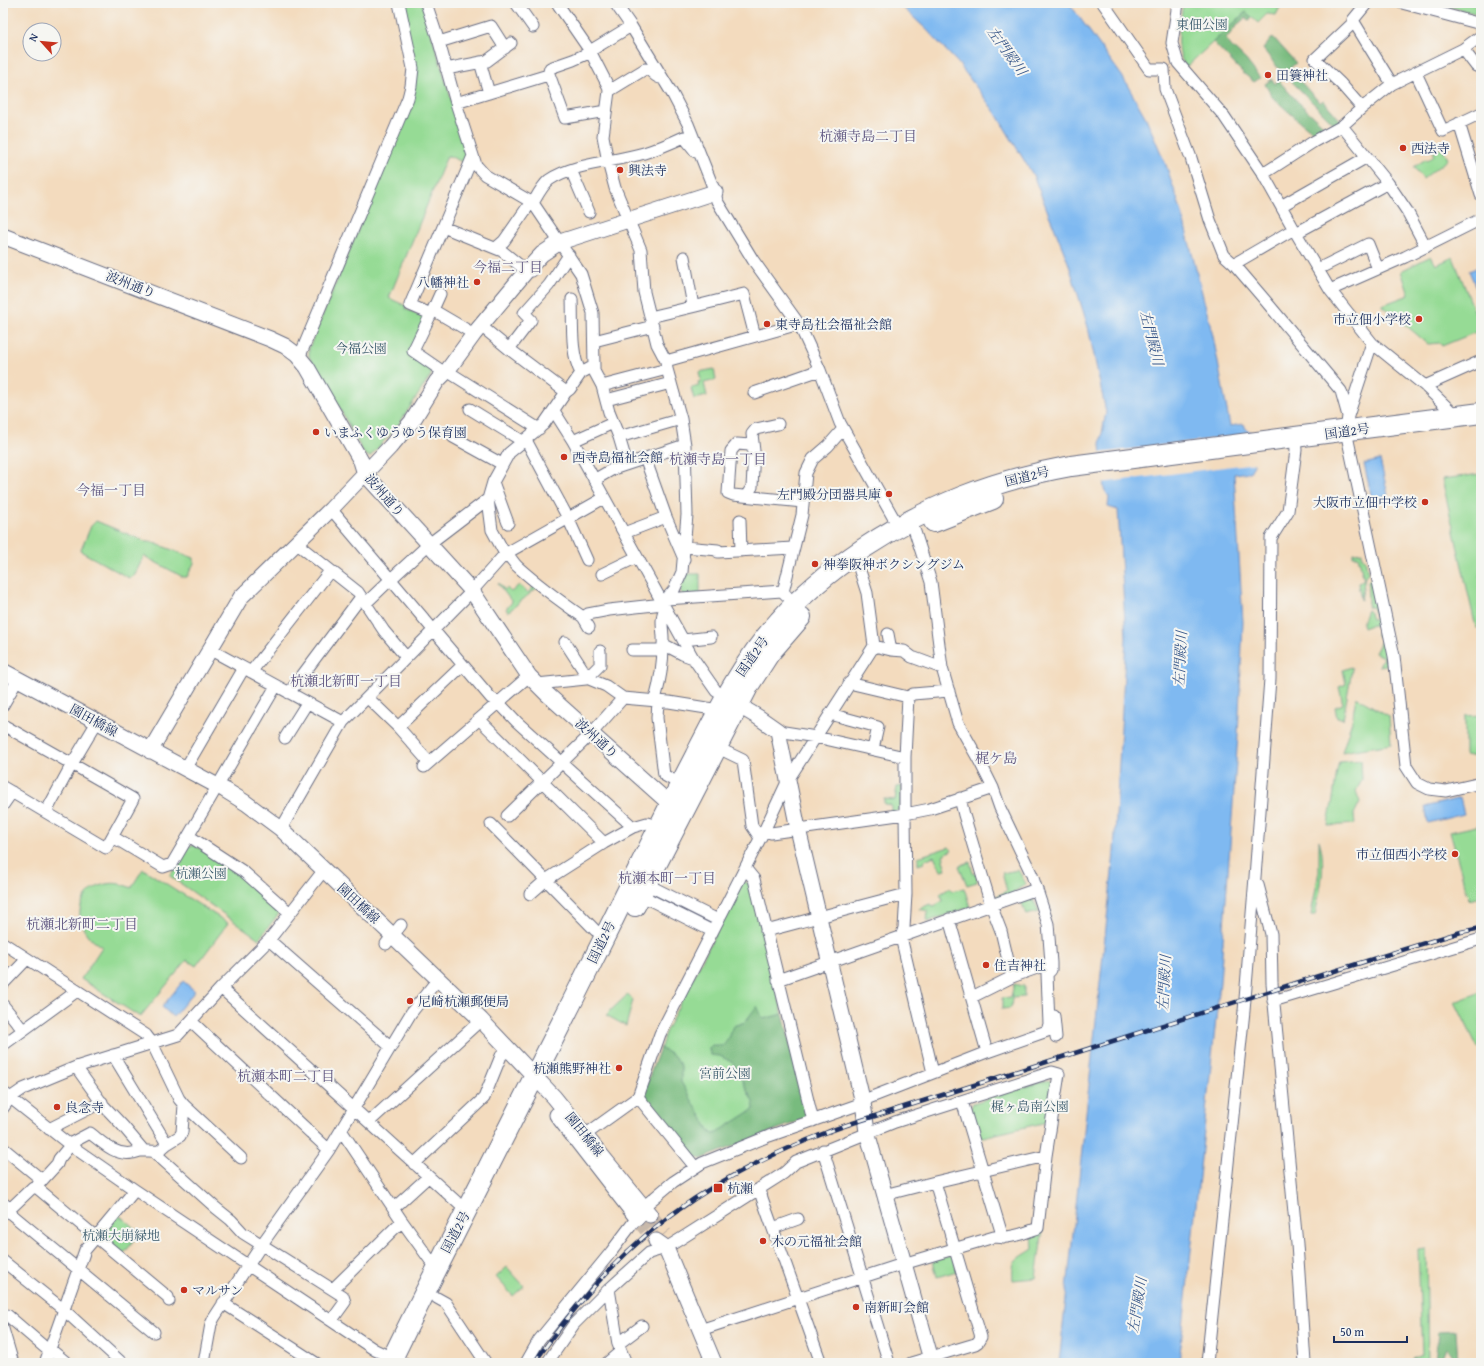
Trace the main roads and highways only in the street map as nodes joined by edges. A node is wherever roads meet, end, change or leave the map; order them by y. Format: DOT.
graph roads {
  1 [pos="1481,413"];
  2 [pos="1481,426"];
  3 [pos="1348,430"];
  4 [pos="907,529"];
  5 [pos="728,703"];
  6 [pos="677,807"];
  7 [pos="540,1081"];
  8 [pos="398,1362"];
  1 -- 3 [label="highway, 国道2号"];
  2 -- 3 [label="highway, 国道2号"];
  3 -- 4 [label="highway, 国道2号"];
  4 -- 5 [label="highway, 国道2号"];
  4 -- 5 [label="highway, 国道2号"];
  5 -- 6 [label="highway, 国道2号"];
  5 -- 6 [label="highway, 国道2号"];
  6 -- 7 [label="highway, 国道2号"];
  6 -- 7 [label="highway, 国道2号"];
  7 -- 8 [label="highway, 国道2号"];
  7 -- 8 [label="highway, 国道2号"];
}
